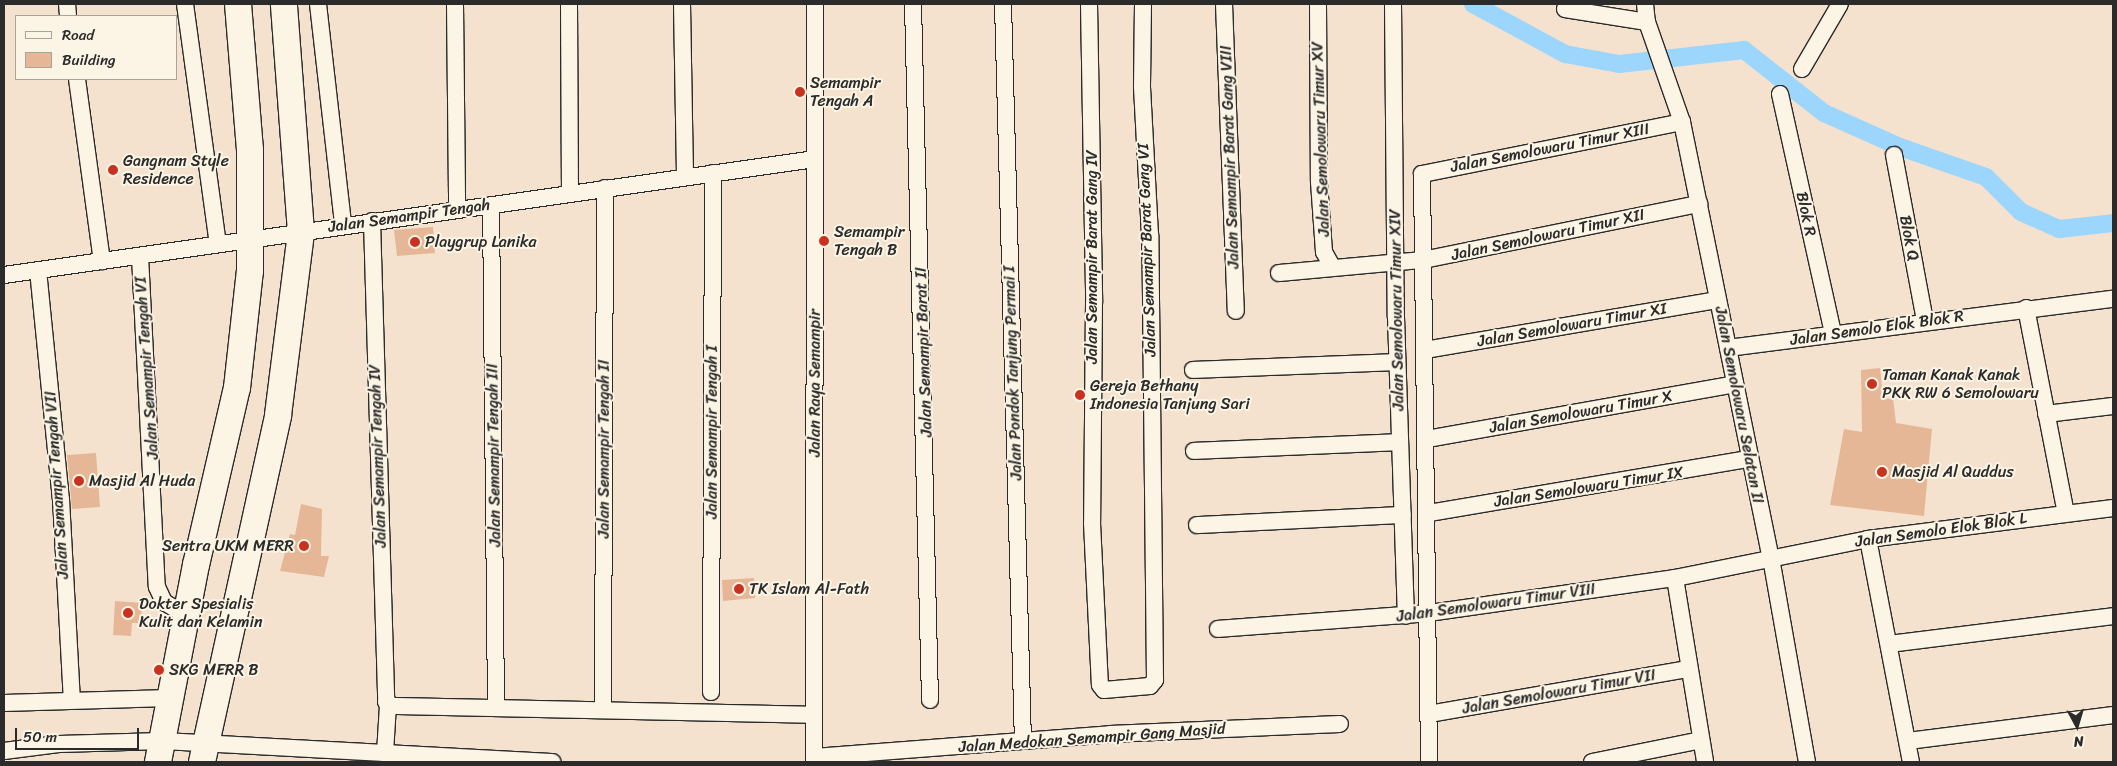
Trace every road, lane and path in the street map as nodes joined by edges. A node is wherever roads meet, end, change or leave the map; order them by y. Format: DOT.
graph roads {
  1 [pos="185,4"];
  2 [pos="238,4"];
  3 [pos="284,4"];
  4 [pos="318,4"];
  5 [pos="455,4"];
  6 [pos="569,4"];
  7 [pos="682,4"];
  8 [pos="815,4"];
  9 [pos="913,4"];
  10 [pos="1003,4"];
  11 [pos="1089,4"];
  12 [pos="1142,4"];
  13 [pos="1224,4"];
  14 [pos="1318,4"];
  15 [pos="1393,4"];
  16 [pos="1645,4"];
  17 [pos="1840,4"];
  18 [pos="1565,9"];
  19 [pos="1647,22"];
  20 [pos="1802,70"];
  21 [pos="77,80"];
  22 [pos="1780,94"];
  23 [pos="1682,122"];
  24 [pos="1894,155"];
  25 [pos="815,159"];
  26 [pos="713,173"];
  27 [pos="685,177"];
  28 [pos="1421,178"];
  29 [pos="605,188"];
  30 [pos="570,194"];
  31 [pos="491,204"];
  32 [pos="1699,204"];
  33 [pos="457,209"];
  34 [pos="372,221"];
  35 [pos="343,225"];
  36 [pos="300,232"];
  37 [pos="252,240"];
  38 [pos="218,244"];
  39 [pos="140,256"];
  40 [pos="1422,260"];
  41 [pos="102,261"];
  42 [pos="1396,262"];
  43 [pos="1333,268"];
  44 [pos="38,270"];
  45 [pos="1279,273"];
  46 [pos="4,275"];
  47 [pos="2113,299"];
  48 [pos="1718,300"];
  49 [pos="2026,308"];
  50 [pos="1236,311"];
  51 [pos="1925,321"];
  52 [pos="1832,334"];
  53 [pos="1728,348"];
  54 [pos="1425,350"];
  55 [pos="1397,362"];
  56 [pos="1193,370"];
  57 [pos="1735,384"];
  58 [pos="2113,406"];
  59 [pos="2046,414"];
  60 [pos="1427,439"];
  61 [pos="1400,442"];
  62 [pos="1194,451"];
  63 [pos="1748,459"];
  64 [pos="2113,508"];
  65 [pos="1429,513"];
  66 [pos="2066,513"];
  67 [pos="1402,515"];
  68 [pos="1197,525"];
  69 [pos="1868,539"];
  70 [pos="1770,558"];
  71 [pos="1675,578"];
  72 [pos="1428,613"];
  73 [pos="186,615"];
  74 [pos="1406,616"];
  75 [pos="2113,616"];
  76 [pos="1218,629"];
  77 [pos="1889,644"];
  78 [pos="1688,669"];
  79 [pos="1156,676"];
  80 [pos="712,692"];
  81 [pos="169,698"];
  82 [pos="387,698"];
  83 [pos="72,700"];
  84 [pos="930,700"];
  85 [pos="4,703"];
  86 [pos="496,705"];
  87 [pos="603,709"];
  88 [pos="814,714"];
  89 [pos="1429,714"];
  90 [pos="2113,715"];
  91 [pos="1340,724"];
  92 [pos="1701,740"];
  93 [pos="1023,741"];
  94 [pos="1908,741"];
  95 [pos="4,750"];
  96 [pos="160,752"];
  97 [pos="204,753"];
  98 [pos="385,753"];
  99 [pos="814,759"];
  100 [pos="552,762"];
  101 [pos="1430,762"];
  102 [pos="1592,762"];
  103 [pos="1705,762"];
  104 [pos="1807,762"];
  105 [pos="1912,762"];
  1 -- 38 [label="street"];
  2 -- 37 [label="main road"];
  3 -- 36 [label="main road"];
  4 -- 35 [label="street"];
  5 -- 33 [label="street"];
  6 -- 30 [label="street"];
  7 -- 27 [label="street"];
  8 -- 25 [label="street, Jalan Raya Semampir"];
  9 -- 84 [label="street, Jalan Semampir Barat II"];
  10 -- 93 [label="street, Jalan Pondok Tanjung Permai I"];
  11 -- 79 [label="street, Jalan Semampir Barat Gang IV"];
  12 -- 79 [label="street, Jalan Semampir Barat Gang VI"];
  13 -- 50 [label="street, Jalan Semampir Barat Gang VIII"];
  14 -- 43 [label="street, Jalan Semolowaru Timur XV"];
  15 -- 42 [label="street, Jalan Semolowaru Timur XIV"];
  16 -- 19 [label="street, Jalan Semolowaru Selatan II"];
  17 -- 20 [label="street"];
  18 -- 19 [label="street"];
  19 -- 23 [label="street, Jalan Semolowaru Selatan II"];
  21 -- 41 [label="street"];
  22 -- 52 [label="street, Blok R"];
  23 -- 28 [label="street, Jalan Semolowaru Timur XIII"];
  23 -- 32 [label="street, Jalan Semolowaru Selatan II"];
  24 -- 51 [label="street, Blok Q"];
  25 -- 26 [label="street, Jalan Semampir Tengah"];
  25 -- 88 [label="street, Jalan Raya Semampir"];
  26 -- 27 [label="street, Jalan Semampir Tengah"];
  26 -- 80 [label="street, Jalan Semampir Tengah I"];
  27 -- 29 [label="street, Jalan Semampir Tengah"];
  28 -- 40 [label="street, Jalan Semolowaru Timur XIV"];
  29 -- 30 [label="street, Jalan Semampir Tengah"];
  29 -- 87 [label="street, Jalan Semampir Tengah II"];
  30 -- 31 [label="street, Jalan Semampir Tengah"];
  31 -- 33 [label="street, Jalan Semampir Tengah"];
  31 -- 86 [label="street, Jalan Semampir Tengah III"];
  32 -- 40 [label="street, Jalan Semolowaru Timur XII"];
  32 -- 48 [label="street, Jalan Semolowaru Selatan II"];
  33 -- 34 [label="street, Jalan Semampir Tengah"];
  34 -- 35 [label="street, Jalan Semampir Tengah"];
  34 -- 82 [label="street, Jalan Semampir Tengah IV"];
  35 -- 36 [label="street, Jalan Semampir Tengah"];
  36 -- 37 [label="street, Jalan Semampir Tengah"];
  36 -- 97 [label="main road"];
  37 -- 38 [label="street, Jalan Semampir Tengah"];
  37 -- 73 [label="main road"];
  38 -- 39 [label="street, Jalan Semampir Tengah"];
  39 -- 41 [label="street, Jalan Semampir Tengah"];
  39 -- 73 [label="street, Jalan Semampir Tengah VI"];
  40 -- 42 [label="street, Jalan Semolowaru Timur XII"];
  40 -- 54 [label="street, Jalan Semolowaru Timur XIV"];
  41 -- 44 [label="street, Jalan Semampir Tengah"];
  42 -- 43 [label="street"];
  42 -- 55 [label="street, Jalan Semolowaru Timur XIV"];
  43 -- 45 [label="street"];
  44 -- 46 [label="street, Jalan Semampir Tengah"];
  44 -- 83 [label="street, Jalan Semampir Tengah VII"];
  47 -- 49 [label="street, Jalan Semolo Elok Blok R"];
  48 -- 53 [label="street, Jalan Semolowaru Selatan II"];
  48 -- 54 [label="street, Jalan Semolowaru Timur XI"];
  49 -- 51 [label="street, Jalan Semolo Elok Blok R"];
  49 -- 59 [label="street"];
  51 -- 52 [label="street, Jalan Semolo Elok Blok R"];
  52 -- 53 [label="street, Jalan Semolo Elok Blok R"];
  53 -- 57 [label="street, Jalan Semolowaru Selatan II"];
  54 -- 60 [label="street, Jalan Semolowaru Timur XIV"];
  55 -- 56 [label="street"];
  55 -- 61 [label="street, Jalan Semolowaru Timur XIV"];
  57 -- 60 [label="street, Jalan Semolowaru Timur X"];
  57 -- 63 [label="street, Jalan Semolowaru Selatan II"];
  58 -- 59 [label="street"];
  59 -- 66 [label="street"];
  60 -- 65 [label="street, Jalan Semolowaru Timur XIV"];
  61 -- 62 [label="street"];
  61 -- 67 [label="street, Jalan Semolowaru Timur XIV"];
  63 -- 65 [label="street, Jalan Semolowaru Timur IX"];
  63 -- 70 [label="street, Jalan Semolowaru Selatan II"];
  64 -- 66 [label="street, Jalan Semolo Elok Blok L"];
  65 -- 72 [label="street, Jalan Semolowaru Timur XIV"];
  66 -- 69 [label="street, Jalan Semolo Elok Blok L"];
  67 -- 68 [label="street"];
  67 -- 74 [label="street, Jalan Semolowaru Timur XIV"];
  69 -- 70 [label="street, Jalan Semolo Elok Blok L"];
  69 -- 77 [label="street"];
  70 -- 71 [label="street, Jalan Semolowaru Timur VIII"];
  70 -- 104 [label="street, Jalan Semolowaru Selatan II"];
  71 -- 72 [label="street, Jalan Semolowaru Timur VIII"];
  71 -- 78 [label="street"];
  72 -- 74 [label="street, Jalan Semolowaru Timur VIII"];
  72 -- 89 [label="street, Jalan Semolowaru Timur XIV"];
  73 -- 81 [label="main road"];
  74 -- 76 [label="street, Jalan Semolowaru Timur VIII"];
  75 -- 77 [label="street"];
  77 -- 94 [label="street"];
  78 -- 89 [label="street, Jalan Semolowaru Timur VII"];
  78 -- 92 [label="street"];
  81 -- 83 [label="street"];
  81 -- 96 [label="main road"];
  82 -- 86 [label="street"];
  82 -- 98 [label="street, Jalan Semampir Tengah IV"];
  83 -- 85 [label="street"];
  86 -- 87 [label="street"];
  87 -- 88 [label="street"];
  88 -- 99 [label="street, Jalan Raya Semampir"];
  89 -- 101 [label="street, Jalan Semolowaru Timur XIV"];
  90 -- 94 [label="street"];
  91 -- 93 [label="street, Jalan Medokan Semampir Gang Masjid"];
  92 -- 102 [label="street"];
  92 -- 103 [label="street"];
  93 -- 99 [label="street, Jalan Medokan Semampir Gang Masjid"];
  94 -- 105 [label="street"];
  95 -- 96 [label="street"];
  96 -- 97 [label="street"];
  97 -- 98 [label="street"];
  98 -- 100 [label="street"];
}
